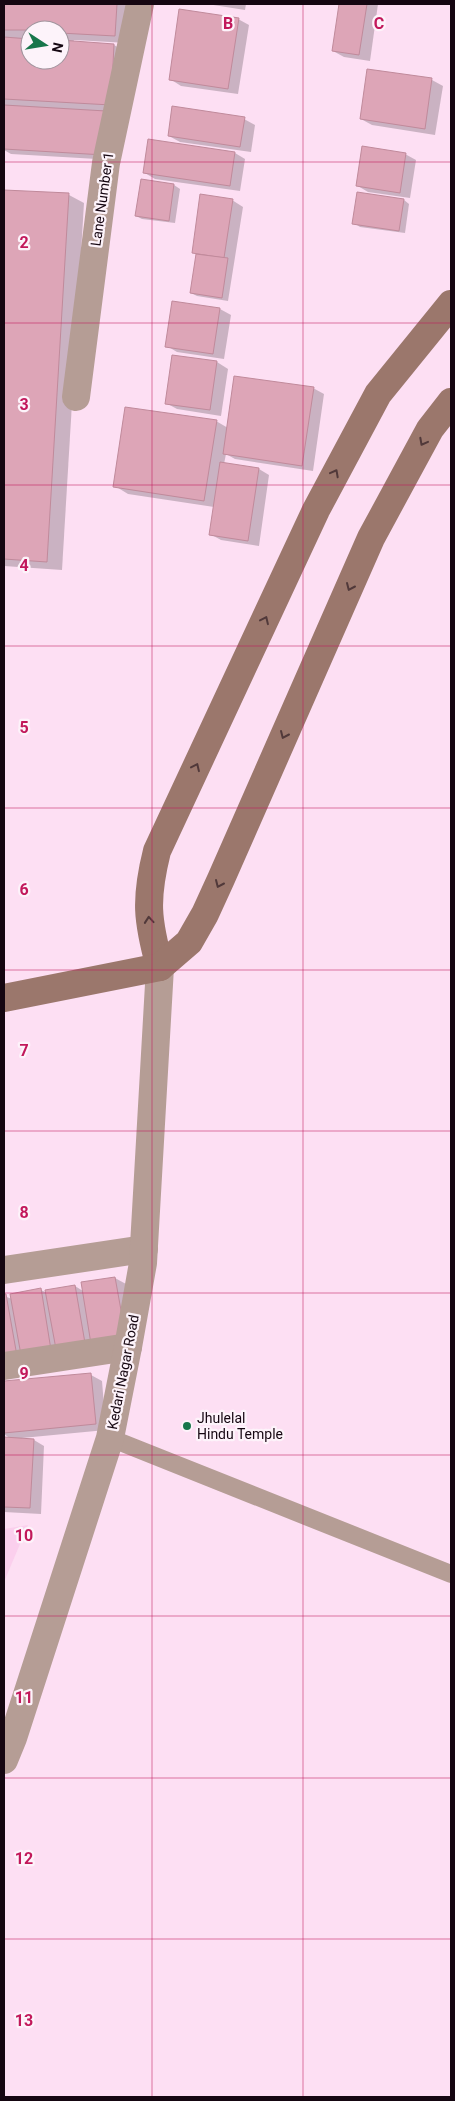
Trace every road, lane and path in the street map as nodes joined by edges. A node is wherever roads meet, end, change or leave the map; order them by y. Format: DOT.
graph roads {
  1 [pos="140,4"];
  2 [pos="451,304"];
  3 [pos="76,397"];
  4 [pos="451,402"];
  5 [pos="160,967"];
  6 [pos="4,998"];
  7 [pos="144,1249"];
  8 [pos="4,1270"];
  9 [pos="128,1347"];
  10 [pos="4,1366"];
  11 [pos="110,1438"];
  12 [pos="451,1574"];
  13 [pos="4,1760"];
  1 -- 3 [label="street, Lane Number 1"];
  5 -- 2 [label="street, one-way"];
  4 -- 5 [label="street, one-way"];
  5 -- 6 [label="street"];
  5 -- 7 [label="street, Kedari Nagar Road"];
  7 -- 8 [label="street"];
  7 -- 9 [label="street, Kedari Nagar Road"];
  9 -- 10 [label="street"];
  9 -- 11 [label="street, Kedari Nagar Road"];
  11 -- 12 [label="lane"];
  11 -- 13 [label="street, Kedari Nagar Road"];
}
